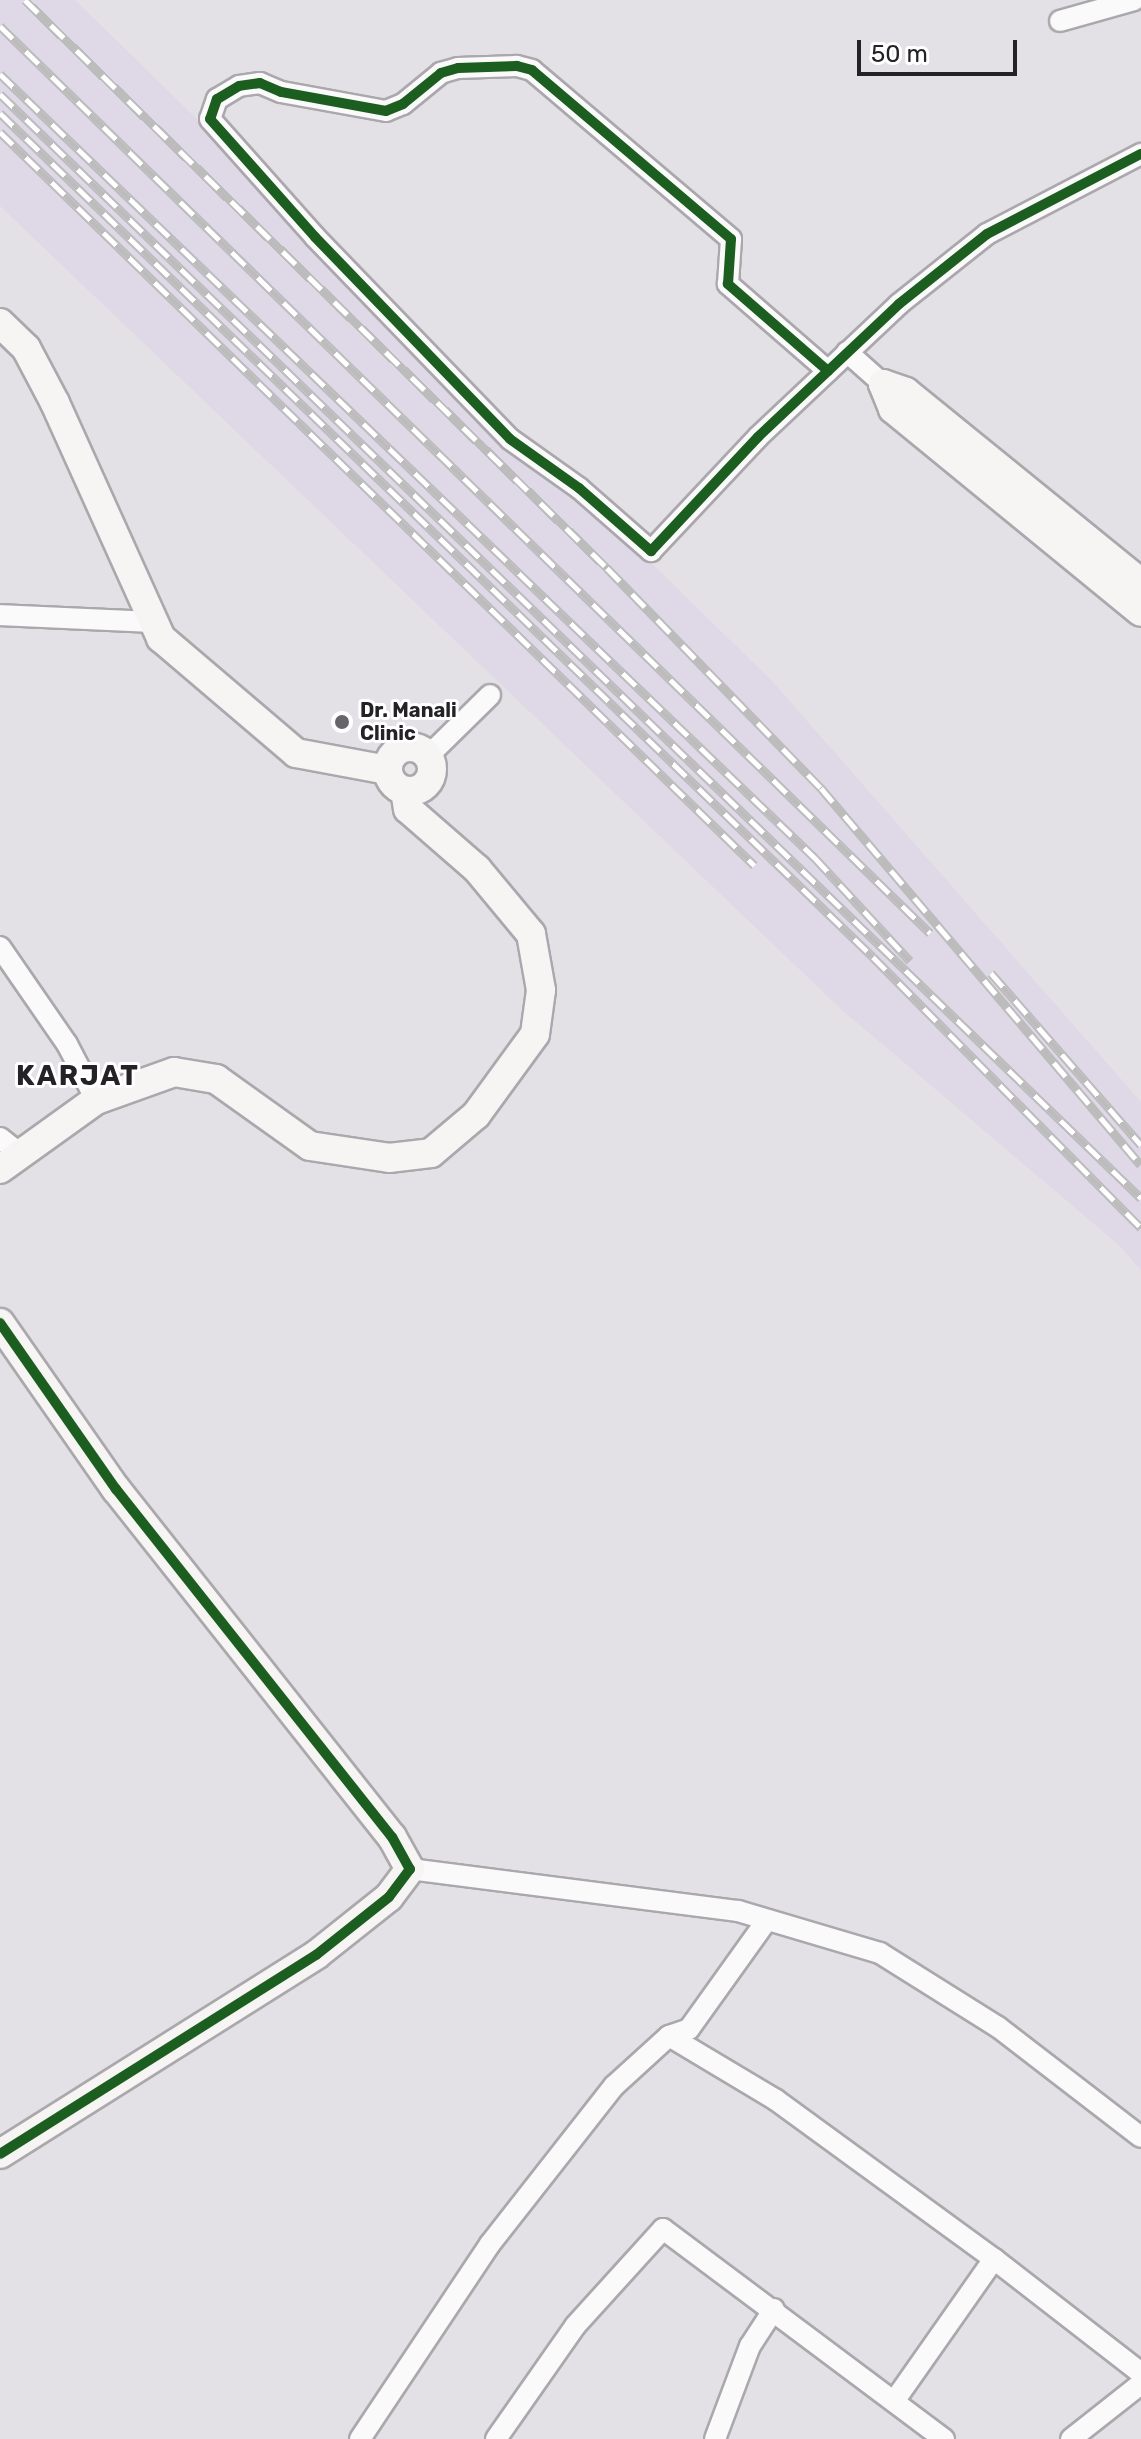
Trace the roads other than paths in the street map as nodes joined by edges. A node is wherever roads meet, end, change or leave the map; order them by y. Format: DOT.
graph roads {
  1 [pos="1134,0"];
  2 [pos="1060,21"];
  3 [pos="1141,154"];
  4 [pos="0,323"];
  5 [pos="847,352"];
  6 [pos="828,371"];
  7 [pos="883,384"];
  8 [pos="1141,583"];
  9 [pos="1141,612"];
  10 [pos="0,615"];
  11 [pos="154,622"];
  12 [pos="490,695"];
  13 [pos="428,756"];
  14 [pos="396,781"];
  15 [pos="0,947"];
  16 [pos="96,1100"];
  17 [pos="6,1153"];
  18 [pos="0,1323"];
  19 [pos="410,1869"];
  20 [pos="767,1920"];
  21 [pos="669,2036"];
  22 [pos="1141,2137"];
  23 [pos="0,2154"];
  24 [pos="994,2259"];
  25 [pos="774,2309"];
  26 [pos="1141,2373"];
  27 [pos="1141,2384"];
  28 [pos="895,2400"];
  29 [pos="360,2439"];
  30 [pos="496,2439"];
  31 [pos="715,2439"];
  32 [pos="944,2439"];
  33 [pos="1071,2439"];
  1 -- 2 [label="street"];
  3 -- 5 [label="street"];
  4 -- 11 [label="street"];
  5 -- 6 [label="street"];
  5 -- 7 [label="street"];
  6 -- 6 [label="street"];
  7 -- 8 [label="street"];
  7 -- 9 [label="street"];
  10 -- 11 [label="street"];
  11 -- 14 [label="street"];
  12 -- 13 [label="street"];
  13 -- 14 [label="street"];
  14 -- 16 [label="street"];
  15 -- 16 [label="street"];
  16 -- 17 [label="street"];
  18 -- 19 [label="street"];
  19 -- 20 [label="street"];
  19 -- 23 [label="street"];
  20 -- 21 [label="street"];
  20 -- 22 [label="street"];
  21 -- 24 [label="street"];
  21 -- 29 [label="street"];
  24 -- 26 [label="street"];
  24 -- 28 [label="street"];
  25 -- 28 [label="street"];
  25 -- 30 [label="street"];
  25 -- 31 [label="street"];
  27 -- 33 [label="street"];
  28 -- 32 [label="street"];
}
